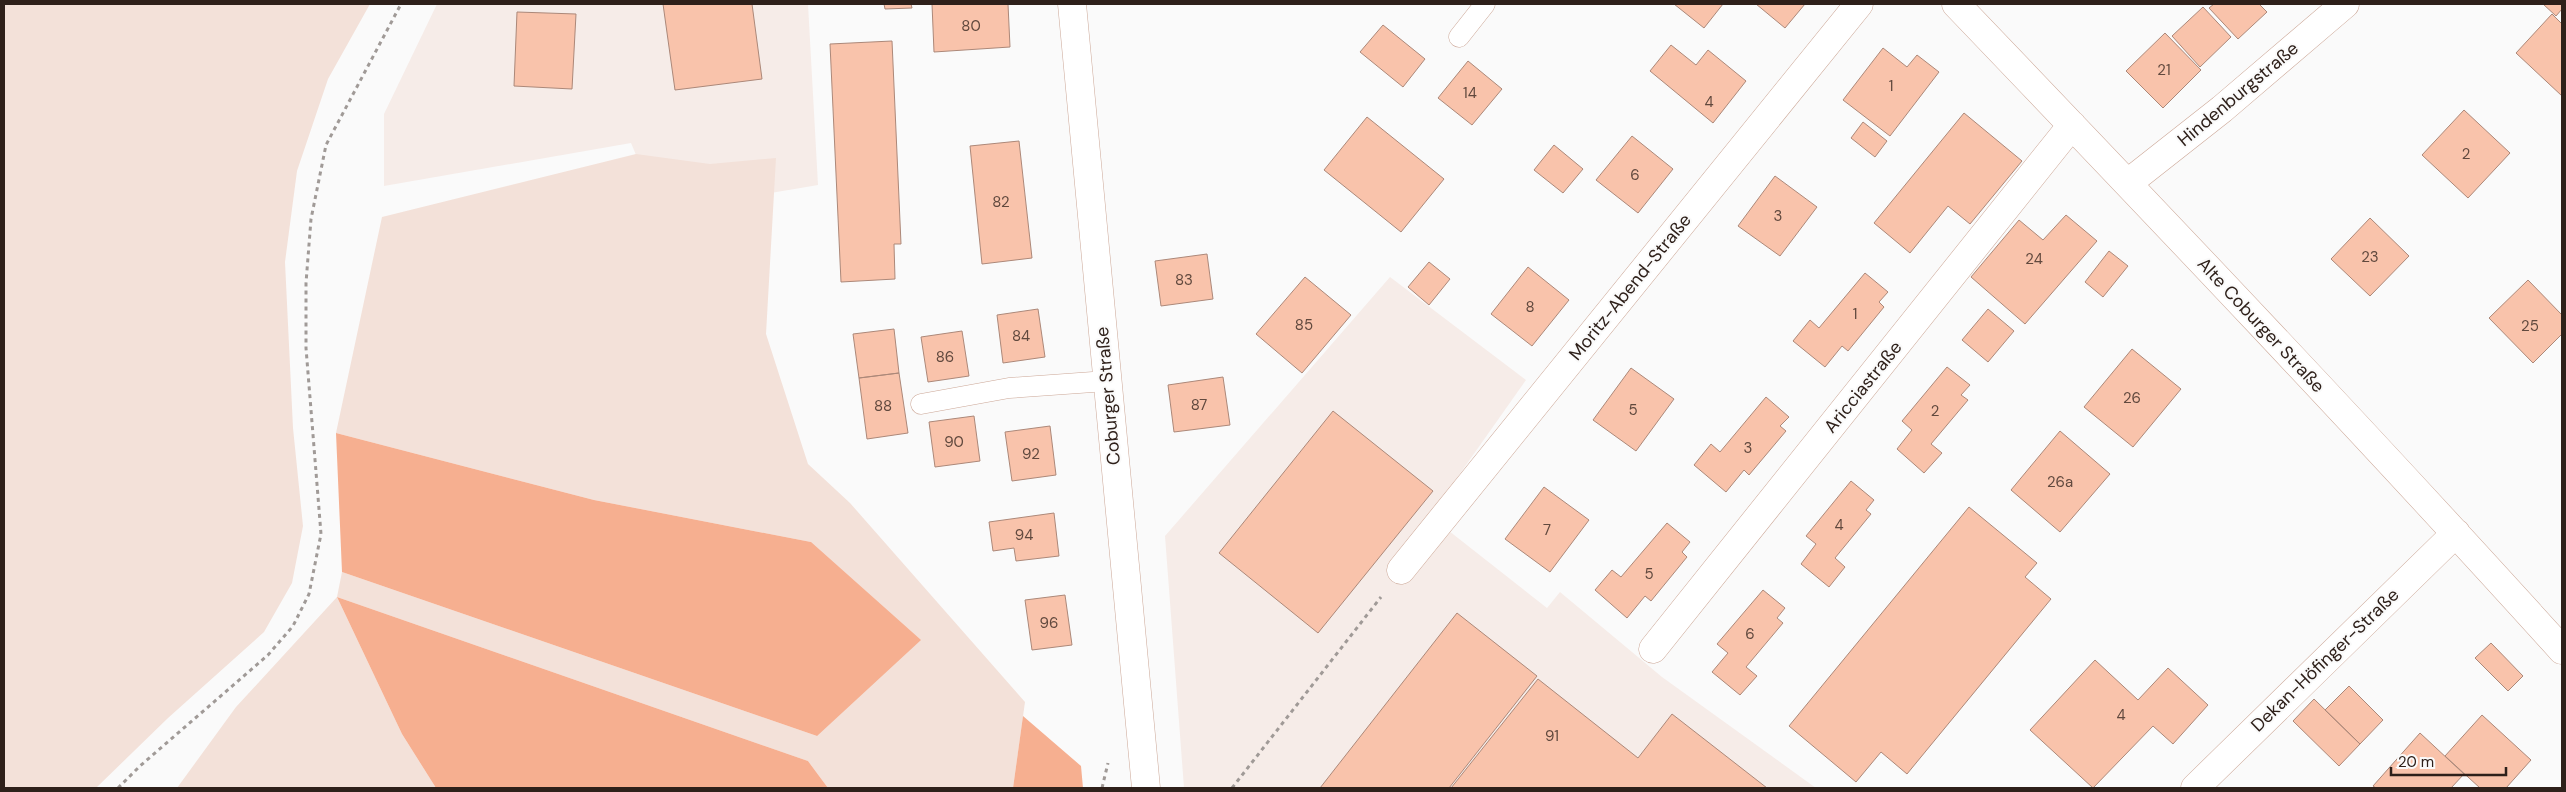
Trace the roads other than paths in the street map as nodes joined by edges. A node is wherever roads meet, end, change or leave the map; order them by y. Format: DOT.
graph roads {
  1 [pos="1072,4"];
  2 [pos="1485,4"];
  3 [pos="1859,4"];
  4 [pos="1956,4"];
  5 [pos="2346,4"];
  6 [pos="1459,37"];
  7 [pos="2072,125"];
  8 [pos="2128,183"];
  9 [pos="1107,381"];
  10 [pos="921,404"];
  11 [pos="2456,532"];
  12 [pos="1401,570"];
  13 [pos="1653,649"];
  14 [pos="2562,650"];
  15 [pos="1146,788"];
  16 [pos="2195,788"];
  1 -- 9 [label="street, Coburger Straße"];
  2 -- 6 [label="lane"];
  3 -- 12 [label="street, Moritz-Abend-Straße"];
  4 -- 7 [label="street, Alte Coburger Straße"];
  5 -- 8 [label="street, Hindenburgstraße"];
  7 -- 8 [label="street, Alte Coburger Straße"];
  7 -- 13 [label="street, Aricciastraße"];
  8 -- 11 [label="street, Alte Coburger Straße"];
  9 -- 10 [label="lane"];
  9 -- 15 [label="street, Coburger Straße"];
  11 -- 14 [label="street, Alte Coburger Straße"];
  11 -- 16 [label="street, Dekan-Höfinger-Straße"];
}
